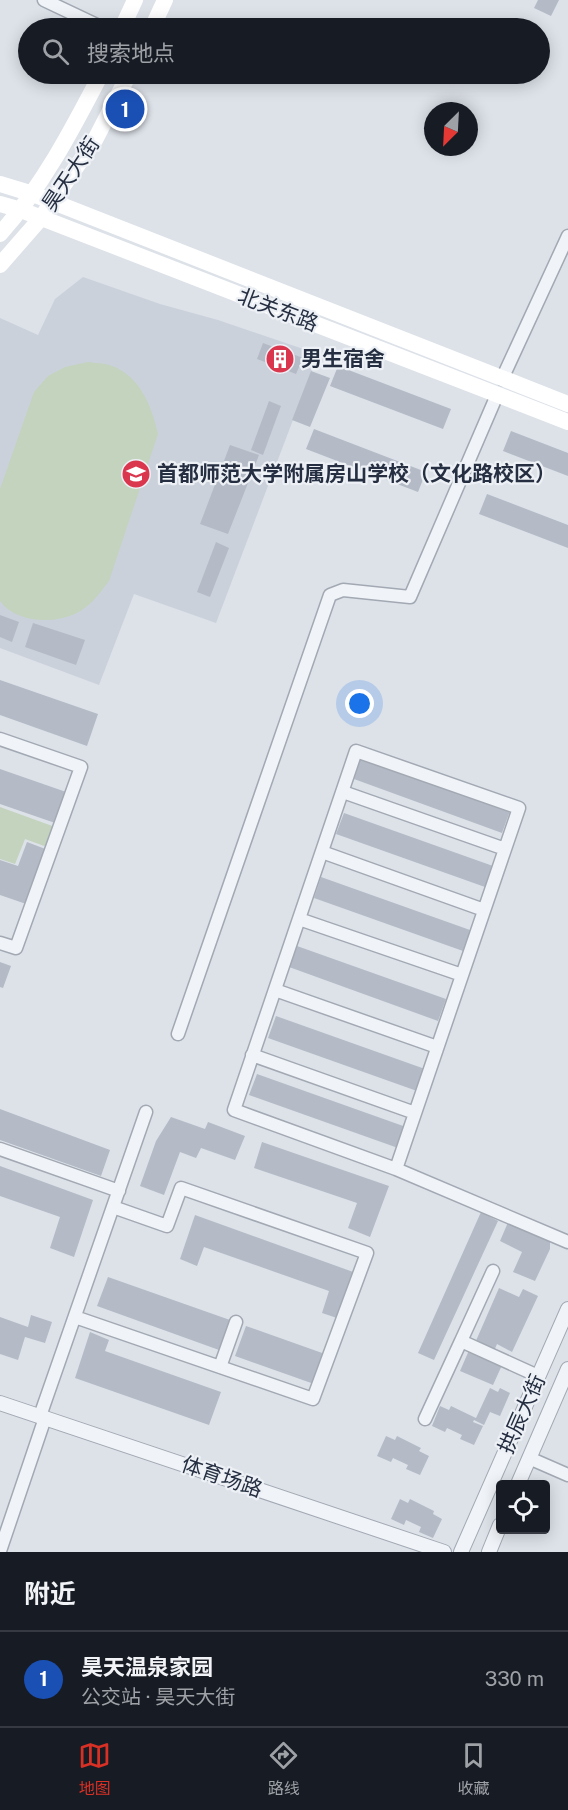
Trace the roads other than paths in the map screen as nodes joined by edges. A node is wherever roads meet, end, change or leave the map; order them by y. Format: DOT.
graph roads {
  1 [pos="44,0"];
  2 [pos="135,0"];
  3 [pos="165,0"];
  4 [pos="82,18"];
  5 [pos="127,18"];
  6 [pos="157,18"];
  7 [pos="96,84"];
  8 [pos="124,84"];
  9 [pos="0,184"];
  10 [pos="33,194"];
  11 [pos="52,202"];
  12 [pos="0,204"];
  13 [pos="21,210"];
  14 [pos="41,218"];
  15 [pos="0,234"];
  16 [pos="568,236"];
  17 [pos="0,265"];
  18 [pos="500,387"];
  19 [pos="568,404"];
  20 [pos="568,422"];
  21 [pos="0,739"];
  22 [pos="342,792"];
  23 [pos="505,849"];
  24 [pos="322,852"];
  25 [pos="484,910"];
  26 [pos="299,919"];
  27 [pos="0,943"];
  28 [pos="462,975"];
  29 [pos="274,990"];
  30 [pos="178,1034"];
  31 [pos="437,1047"];
  32 [pos="252,1055"];
  33 [pos="146,1112"];
  34 [pos="415,1113"];
  35 [pos="0,1149"];
  36 [pos="396,1169"];
  37 [pos="118,1191"];
  38 [pos="113,1207"];
  39 [pos="568,1242"];
  40 [pos="492,1271"];
  41 [pos="568,1309"];
  42 [pos="75,1317"];
  43 [pos="236,1322"];
  44 [pos="461,1341"];
  45 [pos="220,1367"];
  46 [pos="568,1368"];
  47 [pos="538,1376"];
  48 [pos="0,1403"];
  49 [pos="42,1417"];
  50 [pos="425,1419"];
  51 [pos="530,1458"];
  52 [pos="568,1474"];
  53 [pos="520,1480"];
  54 [pos="497,1534"];
  55 [pos="0,1551"];
  56 [pos="444,1552"];
  57 [pos="460,1552"];
  58 [pos="489,1552"];
  1 -- 4 [label="street"];
  2 -- 5 [label="main road"];
  3 -- 6 [label="main road"];
  7 -- 10 [label="main road, 昊天大街"];
  8 -- 11 [label="main road, 昊天大街"];
  9 -- 10 [label="main road, 北关东路"];
  10 -- 11 [label="main road, 北关东路"];
  10 -- 13 [label="main road, 昊天大街"];
  11 -- 14 [label="main road, 昊天大街"];
  11 -- 18 [label="main road, 北关东路"];
  12 -- 13 [label="main road, 北关东路"];
  13 -- 14 [label="main road, 北关东路"];
  13 -- 15 [label="main road, 昊天大街"];
  14 -- 17 [label="main road, 昊天大街"];
  14 -- 18 [label="main road, 北关东路"];
  16 -- 18 [label="street"];
  18 -- 19 [label="main road, 北关东路"];
  18 -- 20 [label="main road, 北关东路"];
  18 -- 30 [label="street"];
  21 -- 27 [label="street"];
  22 -- 23 [label="street"];
  22 -- 23 [label="street"];
  22 -- 24 [label="street"];
  23 -- 25 [label="street"];
  24 -- 25 [label="street"];
  24 -- 26 [label="street"];
  25 -- 28 [label="street"];
  26 -- 28 [label="street"];
  26 -- 29 [label="street"];
  28 -- 31 [label="street"];
  29 -- 31 [label="street"];
  29 -- 32 [label="street"];
  31 -- 34 [label="street"];
  32 -- 34 [label="street"];
  32 -- 36 [label="street"];
  33 -- 37 [label="street"];
  34 -- 36 [label="street"];
  35 -- 37 [label="street"];
  36 -- 39 [label="street"];
  37 -- 38 [label="street"];
  38 -- 42 [label="street"];
  38 -- 45 [label="street"];
  40 -- 44 [label="street"];
  41 -- 47 [label="street, 拱辰大街"];
  42 -- 45 [label="street"];
  42 -- 49 [label="street"];
  43 -- 45 [label="street"];
  44 -- 47 [label="street"];
  44 -- 50 [label="street"];
  46 -- 51 [label="street, 拱辰大街"];
  47 -- 57 [label="street, 拱辰大街"];
  48 -- 49 [label="street, 体育场路"];
  49 -- 55 [label="street"];
  49 -- 56 [label="street, 体育场路"];
  51 -- 52 [label="street"];
  51 -- 53 [label="street, 拱辰大街"];
  54 -- 58 [label="street"];
}
